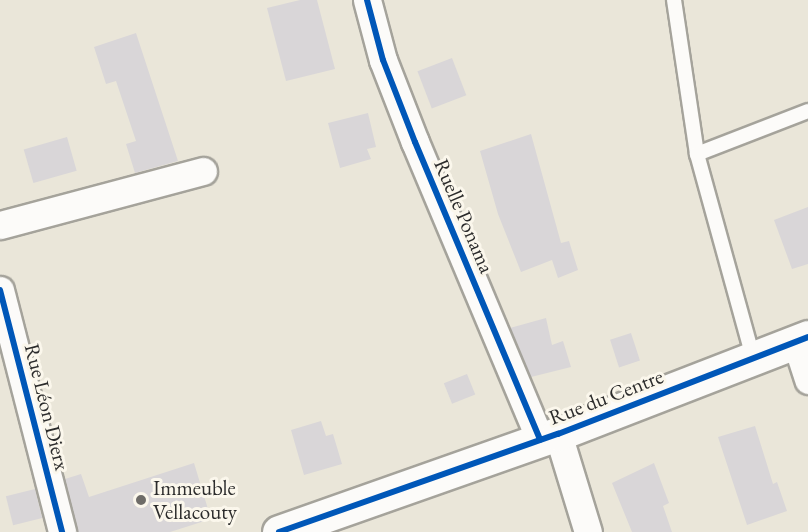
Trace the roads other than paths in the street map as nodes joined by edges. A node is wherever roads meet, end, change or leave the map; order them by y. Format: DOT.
graph roads {
  1 [pos="367,0"];
  2 [pos="674,0"];
  3 [pos="808,111"];
  4 [pos="697,153"];
  5 [pos="203,171"];
  6 [pos="0,225"];
  7 [pos="0,290"];
  8 [pos="802,340"];
  9 [pos="753,358"];
  10 [pos="808,380"];
  11 [pos="549,437"];
  12 [pos="62,532"];
  13 [pos="279,532"];
  14 [pos="588,532"];
  1 -- 11 [label="street, Ruelle Ponama"];
  2 -- 4 [label="lane"];
  3 -- 4 [label="lane"];
  4 -- 9 [label="lane"];
  5 -- 6 [label="street"];
  7 -- 12 [label="street, Rue Léon Dierx"];
  8 -- 9 [label="street, Rue du Centre"];
  8 -- 10 [label="street"];
  9 -- 11 [label="street, Rue du Centre"];
  11 -- 13 [label="street, Rue du Centre"];
  11 -- 14 [label="street, Ruelle Ponama"];
}
